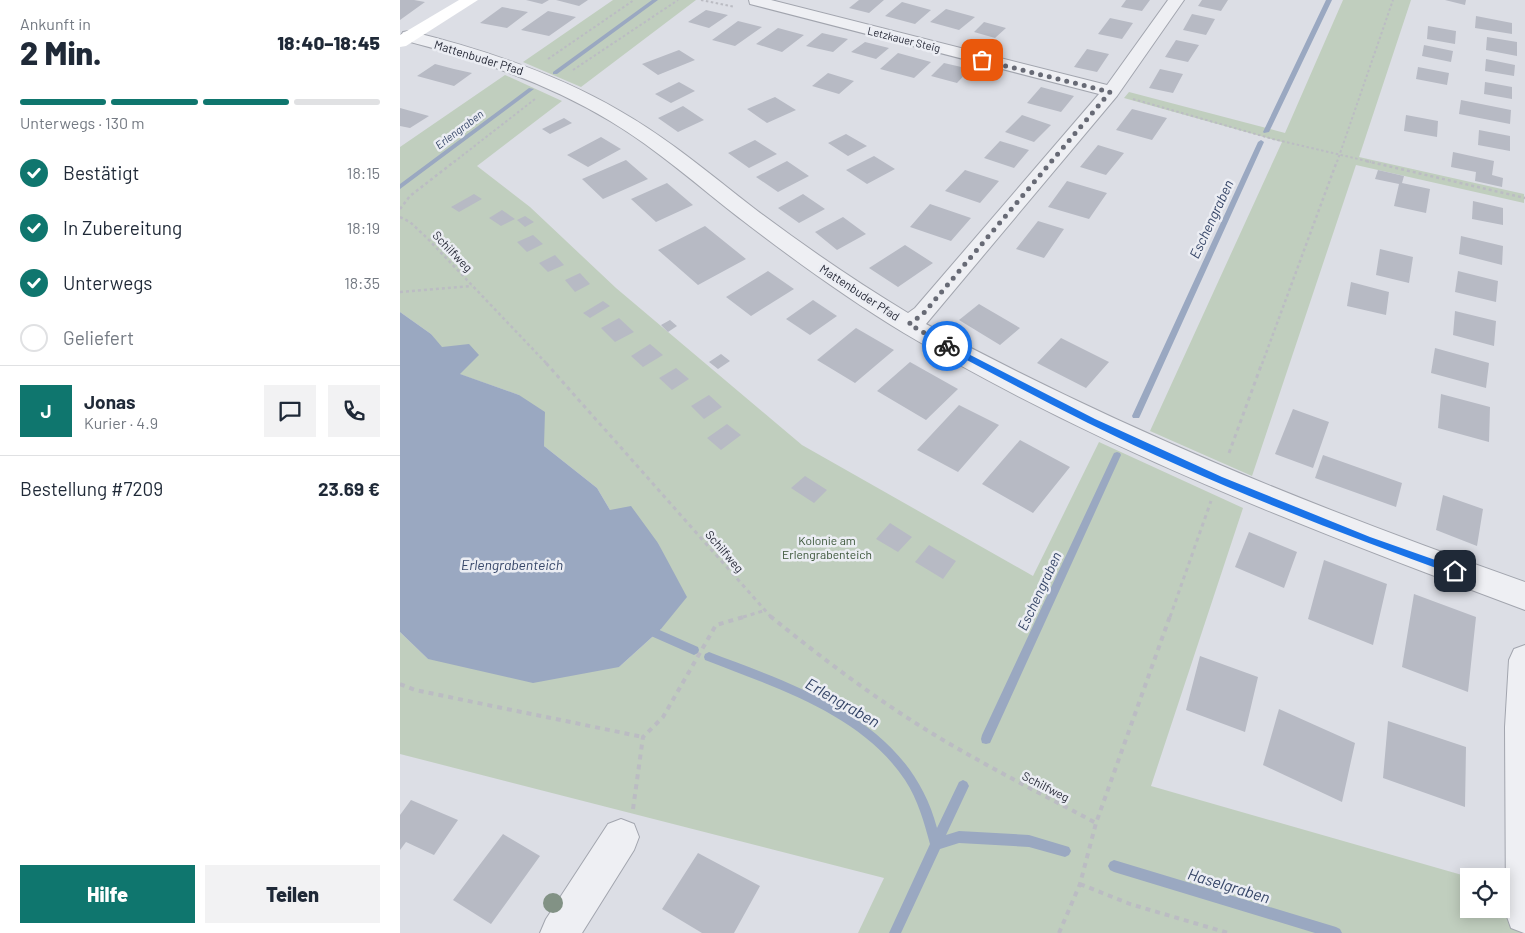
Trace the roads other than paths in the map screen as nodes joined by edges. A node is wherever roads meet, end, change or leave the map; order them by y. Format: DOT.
graph roads {
  1 [pos="470,0"];
  2 [pos="1176,0"];
  3 [pos="756,1"];
  4 [pos="404,39"];
  5 [pos="1110,92"];
  6 [pos="909,324"];
  7 [pos="1525,596"];
  8 [pos="1525,660"];
  9 [pos="621,837"];
  10 [pos="1525,914"];
  11 [pos="560,933"];
  1 -- 4 [label="main road"];
  2 -- 5 [label="street"];
  3 -- 5 [label="street, Letzkauer Steig"];
  4 -- 6 [label="street, Mattenbuder Pfad"];
  5 -- 6 [label="street"];
  6 -- 7 [label="street, Mattenbuder Pfad"];
  8 -- 10 [label="street"];
  9 -- 11 [label="street"];
}
